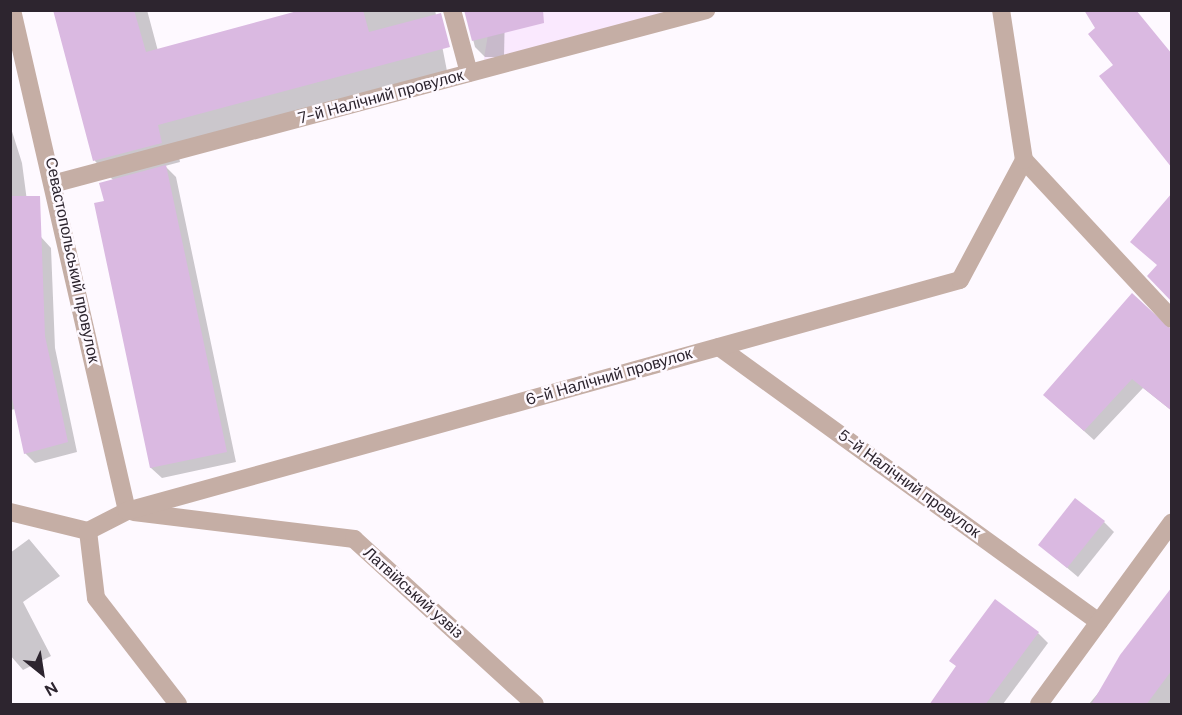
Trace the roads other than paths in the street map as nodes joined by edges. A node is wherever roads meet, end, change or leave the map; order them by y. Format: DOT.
graph roads {
  1 [pos="12,10"];
  2 [pos="452,10"];
  3 [pos="706,10"];
  4 [pos="1001,10"];
  5 [pos="469,73"];
  6 [pos="1024,160"];
  7 [pos="56,183"];
  8 [pos="1172,319"];
  9 [pos="718,347"];
  10 [pos="127,511"];
  11 [pos="10,512"];
  12 [pos="1172,522"];
  13 [pos="88,531"];
  14 [pos="1099,622"];
  15 [pos="178,705"];
  16 [pos="535,705"];
  17 [pos="1039,705"];
  1 -- 7 [label="street, Севастопольський провулок"];
  2 -- 5 [label="street"];
  3 -- 5 [label="street, 7-й Налічний провулок"];
  4 -- 6 [label="street"];
  5 -- 7 [label="street, 7-й Налічний провулок"];
  6 -- 8 [label="street"];
  6 -- 9 [label="street, 6-й Налічний провулок"];
  7 -- 10 [label="street, Севастопольський провулок"];
  9 -- 10 [label="street, 6-й Налічний провулок"];
  9 -- 14 [label="street, 5-й Налічний провулок"];
  10 -- 13 [label="street, 6-й Налічний провулок"];
  10 -- 16 [label="street, Латвійський узвіз"];
  11 -- 13 [label="street"];
  12 -- 14 [label="street"];
  13 -- 15 [label="street"];
  14 -- 17 [label="street"];
}
